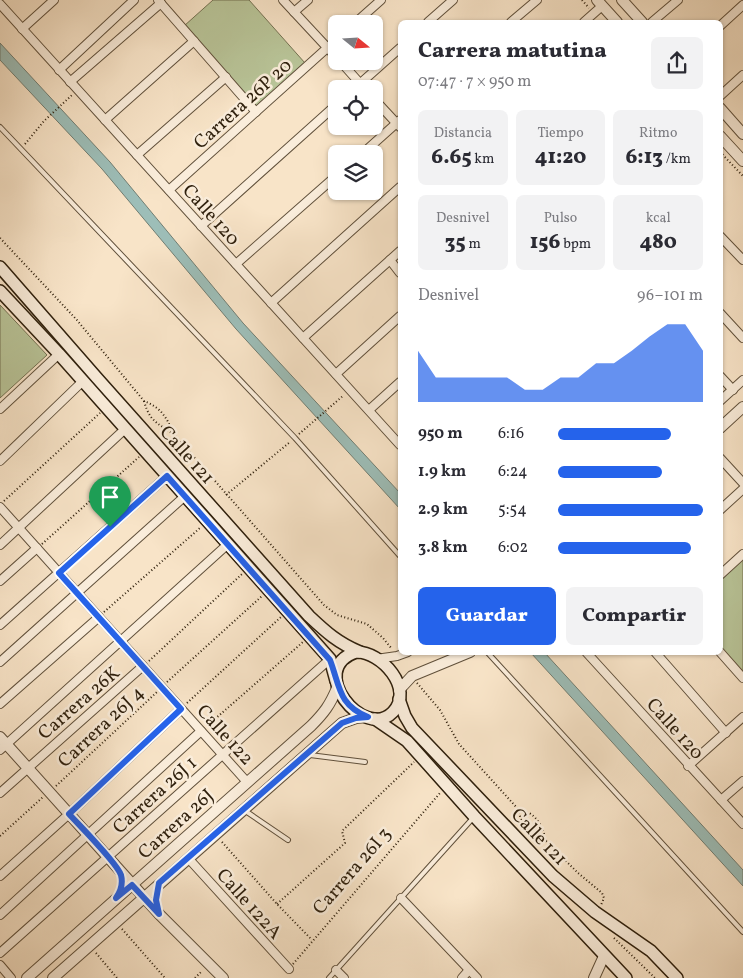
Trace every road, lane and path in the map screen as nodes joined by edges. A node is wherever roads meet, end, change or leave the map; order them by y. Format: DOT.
graph roads {
  1 [pos="54,0"];
  2 [pos="134,0"];
  3 [pos="283,0"];
  4 [pos="308,0"];
  5 [pos="381,0"];
  6 [pos="453,0"];
  7 [pos="537,0"];
  8 [pos="622,0"];
  9 [pos="678,0"];
  10 [pos="159,2"];
  11 [pos="599,3"];
  12 [pos="0,4"];
  13 [pos="743,5"];
  14 [pos="294,12"];
  15 [pos="364,15"];
  16 [pos="430,20"];
  17 [pos="513,20"];
  18 [pos="586,20"];
  19 [pos="615,20"];
  20 [pos="640,20"];
  21 [pos="654,20"];
  22 [pos="723,23"];
  23 [pos="22,28"];
  24 [pos="194,41"];
  25 [pos="328,48"];
  26 [pos="398,50"];
  27 [pos="59,70"];
  28 [pos="347,70"];
  29 [pos="743,75"];
  30 [pos="226,77"];
  31 [pos="355,80"];
  32 [pos="367,80"];
  33 [pos="70,82"];
  34 [pos="723,93"];
  35 [pos="65,101"];
  36 [pos="383,107"];
  37 [pos="723,111"];
  38 [pos="256,112"];
  39 [pos="328,112"];
  40 [pos="105,120"];
  41 [pos="398,123"];
  42 [pos="398,125"];
  43 [pos="0,127"];
  44 [pos="743,134"];
  45 [pos="723,139"];
  46 [pos="373,145"];
  47 [pos="21,149"];
  48 [pos="137,155"];
  49 [pos="723,155"];
  50 [pos="743,161"];
  51 [pos="743,176"];
  52 [pos="328,183"];
  53 [pos="398,189"];
  54 [pos="169,190"];
  55 [pos="201,226"];
  56 [pos="0,238"];
  57 [pos="723,239"];
  58 [pos="398,253"];
  59 [pos="390,260"];
  60 [pos="743,260"];
  61 [pos="236,264"];
  62 [pos="0,267"];
  63 [pos="398,270"];
  64 [pos="0,291"];
  65 [pos="271,303"];
  66 [pos="723,316"];
  67 [pos="398,318"];
  68 [pos="304,338"];
  69 [pos="743,338"];
  70 [pos="59,354"];
  71 [pos="336,374"];
  72 [pos="723,379"];
  73 [pos="743,380"];
  74 [pos="83,381"];
  75 [pos="398,384"];
  76 [pos="350,390"];
  77 [pos="733,390"];
  78 [pos="723,398"];
  79 [pos="144,401"];
  80 [pos="743,407"];
  81 [pos="0,409"];
  82 [pos="369,410"];
  83 [pos="100,413"];
  84 [pos="723,425"];
  85 [pos="125,429"];
  86 [pos="173,433"];
  87 [pos="295,438"];
  88 [pos="398,442"];
  89 [pos="139,457"];
  90 [pos="0,461"];
  91 [pos="723,461"];
  92 [pos="167,476"];
  93 [pos="743,483"];
  94 [pos="743,489"];
  95 [pos="226,495"];
  96 [pos="185,496"];
  97 [pos="0,506"];
  98 [pos="723,507"];
  99 [pos="201,527"];
  100 [pos="19,528"];
  101 [pos="228,544"];
  102 [pos="0,545"];
  103 [pos="37,548"];
  104 [pos="398,554"];
  105 [pos="743,554"];
  106 [pos="723,572"];
  107 [pos="59,573"];
  108 [pos="242,574"];
  109 [pos="0,581"];
  110 [pos="78,594"];
  111 [pos="262,596"];
  112 [pos="98,617"];
  113 [pos="281,617"];
  114 [pos="0,625"];
  115 [pos="121,642"];
  116 [pos="303,642"];
  117 [pos="360,652"];
  118 [pos="463,655"];
  119 [pos="490,655"];
  120 [pos="589,655"];
  121 [pos="658,655"];
  122 [pos="723,655"];
  123 [pos="397,656"];
  124 [pos="376,659"];
  125 [pos="330,660"];
  126 [pos="0,662"];
  127 [pos="143,666"];
  128 [pos="412,676"];
  129 [pos="743,678"];
  130 [pos="337,684"];
  131 [pos="162,687"];
  132 [pos="399,695"];
  133 [pos="0,704"];
  134 [pos="181,709"];
  135 [pos="743,717"];
  136 [pos="372,718"];
  137 [pos="202,731"];
  138 [pos="726,732"];
  139 [pos="2,744"];
  140 [pos="222,754"];
  141 [pos="306,754"];
  142 [pos="365,762"];
  143 [pos="414,762"];
  144 [pos="688,766"];
  145 [pos="28,768"];
  146 [pos="743,781"];
  147 [pos="247,782"];
  148 [pos="447,786"];
  149 [pos="49,792"];
  150 [pos="0,793"];
  151 [pos="721,800"];
  152 [pos="244,809"];
  153 [pos="518,809"];
  154 [pos="69,814"];
  155 [pos="474,816"];
  156 [pos="743,824"];
  157 [pos="0,836"];
  158 [pos="88,836"];
  159 [pos="219,839"];
  160 [pos="288,840"];
  161 [pos="546,841"];
  162 [pos="107,857"];
  163 [pos="188,858"];
  164 [pos="118,869"];
  165 [pos="148,870"];
  166 [pos="0,876"];
  167 [pos="159,883"];
  168 [pos="132,885"];
  169 [pos="116,898"];
  170 [pos="143,898"];
  171 [pos="400,898"];
  172 [pos="277,904"];
  173 [pos="128,910"];
  174 [pos="596,912"];
  175 [pos="159,914"];
  176 [pos="0,915"];
  177 [pos="121,927"];
  178 [pos="743,932"];
  179 [pos="612,936"];
  180 [pos="312,940"];
  181 [pos="94,951"];
  182 [pos="0,953"];
  183 [pos="604,956"];
  184 [pos="0,965"];
  185 [pos="289,969"];
  186 [pos="336,970"];
  187 [pos="469,970"];
  188 [pos="11,978"];
  189 [pos="27,978"];
  190 [pos="53,978"];
  191 [pos="117,978"];
  192 [pos="165,978"];
  193 [pos="223,978"];
  194 [pos="329,978"];
  195 [pos="344,978"];
  196 [pos="462,978"];
  197 [pos="477,978"];
  198 [pos="594,978"];
  199 [pos="626,978"];
  200 [pos="655,978"];
  201 [pos="678,978"];
  1 -- 23 [label="street"];
  2 -- 27 [label="street"];
  3 -- 14 [label="street"];
  4 -- 14 [label="street"];
  5 -- 15 [label="street"];
  6 -- 16 [label="street"];
  7 -- 17 [label="street"];
  8 -- 20 [label="street"];
  9 -- 21 [label="street"];
  10 -- 24 [label="street"];
  10 -- 33 [label="street"];
  11 -- 18 [label="street"];
  11 -- 19 [label="street"];
  12 -- 23 [label="street, Calle 120"];
  13 -- 22 [label="street"];
  14 -- 25 [label="street"];
  23 -- 27 [label="street, Calle 120"];
  24 -- 30 [label="street"];
  24 -- 40 [label="street"];
  25 -- 38 [label="street, Carrera 26P 20"];
  26 -- 32 [label="street"];
  27 -- 33 [label="street, Calle 120"];
  28 -- 31 [label="street"];
  29 -- 34 [label="street"];
  30 -- 38 [label="street"];
  30 -- 48 [label="street"];
  33 -- 40 [label="street, Calle 120"];
  35 -- 47 [label="path"];
  36 -- 41 [label="street"];
  37 -- 44 [label="street"];
  38 -- 54 [label="street, Carrera 26P 20"];
  39 -- 55 [label="street"];
  40 -- 48 [label="street, Calle 120"];
  42 -- 46 [label="street"];
  43 -- 47 [label="lane"];
  45 -- 50 [label="street"];
  47 -- 87 [label="lane"];
  48 -- 54 [label="street, Calle 120"];
  49 -- 51 [label="path"];
  52 -- 61 [label="street"];
  53 -- 65 [label="street"];
  54 -- 55 [label="street, Calle 120"];
  55 -- 61 [label="street, Calle 120"];
  56 -- 79 [label="path"];
  57 -- 60 [label="street"];
  58 -- 59 [label="street"];
  59 -- 63 [label="street"];
  59 -- 68 [label="street"];
  61 -- 65 [label="street, Calle 120"];
  62 -- 117 [label="main road, Calle 121"];
  64 -- 70 [label="main road, Calle 121"];
  65 -- 68 [label="street, Calle 120"];
  66 -- 69 [label="street"];
  67 -- 71 [label="street"];
  68 -- 71 [label="street, Calle 120"];
  70 -- 74 [label="main road, Calle 121"];
  70 -- 81 [label="street"];
  71 -- 76 [label="street, Calle 120"];
  72 -- 77 [label="street"];
  73 -- 77 [label="street"];
  74 -- 85 [label="main road, Calle 121"];
  74 -- 90 [label="street"];
  75 -- 82 [label="street"];
  76 -- 82 [label="street, Calle 120"];
  76 -- 87 [label="path"];
  77 -- 78 [label="street"];
  79 -- 86 [label="path"];
  79 -- 86 [label="path"];
  80 -- 84 [label="street"];
  82 -- 88 [label="street, Calle 120"];
  83 -- 97 [label="path"];
  85 -- 92 [label="main road, Calle 121"];
  85 -- 100 [label="street"];
  86 -- 95 [label="path"];
  87 -- 95 [label="path"];
  87 -- 104 [label="lane"];
  89 -- 103 [label="path"];
  91 -- 93 [label="street"];
  92 -- 96 [label="main road, Calle 121"];
  92 -- 107 [label="street"];
  94 -- 98 [label="street"];
  95 -- 123 [label="path"];
  96 -- 101 [label="main road, Calle 121"];
  96 -- 110 [label="street"];
  97 -- 100 [label="street, Calle 122"];
  99 -- 112 [label="path"];
  100 -- 102 [label="street"];
  100 -- 103 [label="street, Calle 122"];
  101 -- 115 [label="street"];
  101 -- 125 [label="main road, Calle 121"];
  103 -- 107 [label="street, Calle 122"];
  103 -- 109 [label="street"];
  105 -- 106 [label="street"];
  107 -- 110 [label="street, Calle 122"];
  107 -- 114 [label="street"];
  108 -- 127 [label="path, Carrera 26K"];
  110 -- 112 [label="street, Calle 122"];
  110 -- 126 [label="street"];
  111 -- 131 [label="path, Carrera 26J 4"];
  112 -- 115 [label="street, Calle 122"];
  112 -- 133 [label="street"];
  113 -- 134 [label="path"];
  115 -- 127 [label="street, Calle 122"];
  115 -- 139 [label="street"];
  116 -- 137 [label="path"];
  117 -- 124 [label="main road"];
  117 -- 130 [label="main road"];
  118 -- 128 [label="street"];
  119 -- 178 [label="lane"];
  120 -- 144 [label="street, Calle 120"];
  121 -- 138 [label="street"];
  122 -- 129 [label="street"];
  123 -- 124 [label="street"];
  124 -- 132 [label="main road"];
  125 -- 130 [label="main road, Calle 121"];
  125 -- 140 [label="street, Carrera 26J 1"];
  127 -- 131 [label="street, Calle 122"];
  127 -- 145 [label="street, Carrera 26K"];
  128 -- 132 [label="street"];
  128 -- 153 [label="path"];
  130 -- 136 [label="main road"];
  130 -- 147 [label="street, Carrera 26J"];
  131 -- 134 [label="street, Calle 122"];
  131 -- 149 [label="path, Carrera 26J 4"];
  132 -- 136 [label="main road"];
  132 -- 174 [label="main road, Calle 121"];
  134 -- 137 [label="street, Calle 122"];
  134 -- 154 [label="street"];
  135 -- 138 [label="street"];
  136 -- 141 [label="street, Carrera 26J"];
  136 -- 148 [label="main road, Calle 121"];
  137 -- 140 [label="street, Calle 122"];
  137 -- 158 [label="street"];
  138 -- 144 [label="street"];
  139 -- 145 [label="street"];
  140 -- 147 [label="street, Calle 122"];
  140 -- 162 [label="street, Carrera 26J 1"];
  141 -- 142 [label="lane"];
  141 -- 152 [label="street, Carrera 26J"];
  143 -- 172 [label="path, Carrera 26I 3"];
  144 -- 151 [label="street, Calle 120"];
  145 -- 149 [label="street"];
  145 -- 150 [label="street, Carrera 26K"];
  146 -- 151 [label="street"];
  147 -- 165 [label="street, Carrera 26J"];
  148 -- 155 [label="main road, Calle 121"];
  148 -- 180 [label="path, Carrera 26I 3"];
  149 -- 154 [label="street"];
  149 -- 157 [label="path, Carrera 26J 4"];
  151 -- 156 [label="street, Calle 120"];
  152 -- 160 [label="lane"];
  152 -- 163 [label="street, Carrera 26J"];
  153 -- 161 [label="path"];
  153 -- 161 [label="path"];
  154 -- 158 [label="street"];
  154 -- 166 [label="street"];
  155 -- 171 [label="lane"];
  155 -- 183 [label="main road, Calle 121"];
  158 -- 162 [label="street"];
  158 -- 176 [label="street"];
  159 -- 172 [label="path"];
  161 -- 174 [label="path"];
  162 -- 164 [label="street"];
  162 -- 182 [label="street, Carrera 26J 1"];
  163 -- 167 [label="street, Carrera 26J"];
  163 -- 185 [label="street, Calle 122A"];
  164 -- 165 [label="street"];
  164 -- 168 [label="street"];
  164 -- 169 [label="street"];
  165 -- 168 [label="street, Carrera 26J"];
  167 -- 170 [label="street, Carrera 26J"];
  167 -- 175 [label="street"];
  168 -- 169 [label="street, Carrera 26J"];
  168 -- 170 [label="street"];
  169 -- 189 [label="street, Carrera 26J"];
  170 -- 173 [label="street, Carrera 26J"];
  170 -- 175 [label="street"];
  171 -- 186 [label="lane"];
  171 -- 187 [label="street"];
  172 -- 180 [label="path"];
  173 -- 175 [label="street"];
  173 -- 190 [label="street, Carrera 26J"];
  174 -- 201 [label="main road, Calle 121"];
  175 -- 193 [label="street"];
  177 -- 192 [label="path"];
  179 -- 200 [label="path"];
  180 -- 185 [label="path, Carrera 26I 3"];
  181 -- 191 [label="path"];
  183 -- 198 [label="street"];
  183 -- 199 [label="main road, Calle 121"];
  184 -- 188 [label="street"];
  186 -- 194 [label="lane"];
  186 -- 195 [label="street"];
  187 -- 196 [label="street"];
  187 -- 197 [label="street"];
}
